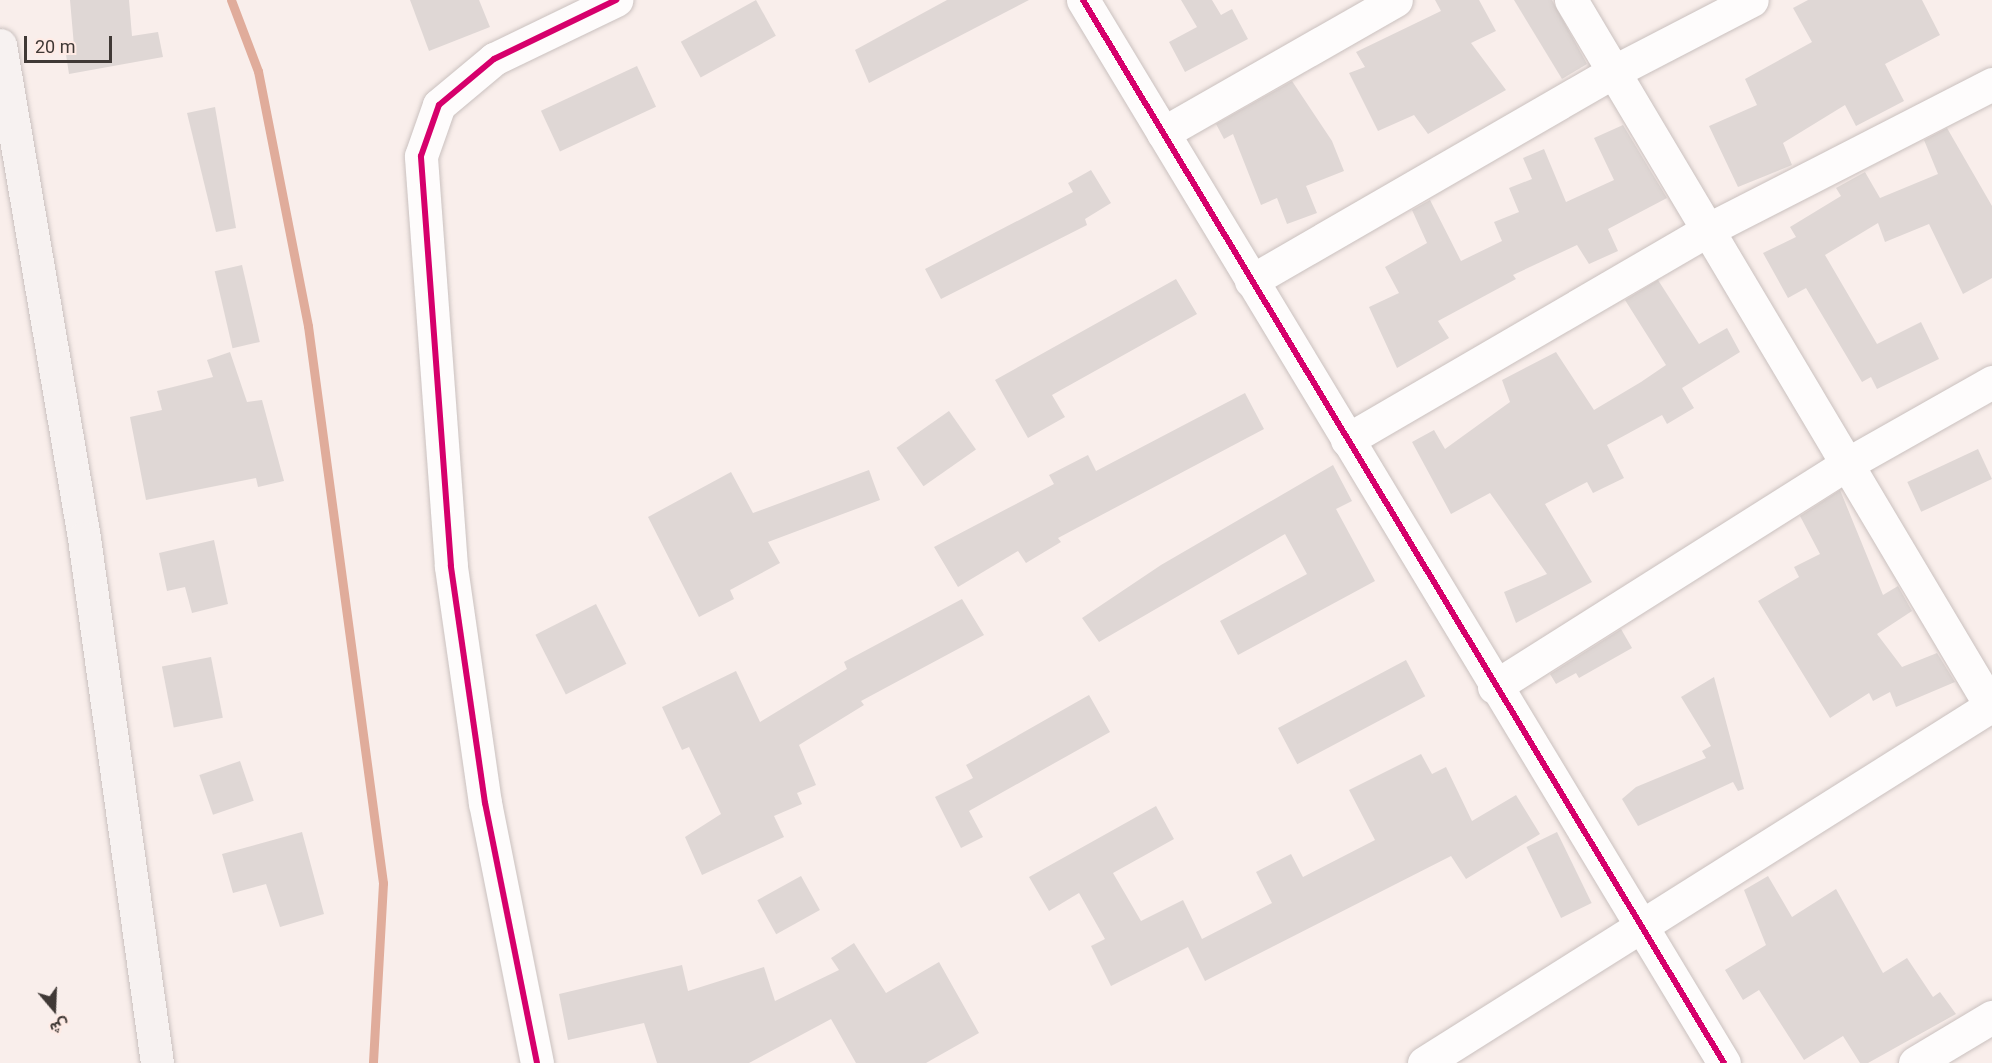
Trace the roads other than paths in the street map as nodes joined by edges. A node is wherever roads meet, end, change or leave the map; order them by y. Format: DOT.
graph roads {
  1 [pos="616,0"];
  2 [pos="1083,0"];
  3 [pos="1396,0"];
  4 [pos="1571,0"];
  5 [pos="1752,0"];
  6 [pos="0,45"];
  7 [pos="1615,71"];
  8 [pos="1992,84"];
  9 [pos="7,117"];
  10 [pos="1163,133"];
  11 [pos="1711,228"];
  12 [pos="1251,281"];
  13 [pos="1992,382"];
  14 [pos="1347,440"];
  15 [pos="1847,464"];
  16 [pos="1494,687"];
  17 [pos="1992,706"];
  18 [pos="1639,929"];
  19 [pos="1992,1017"];
  20 [pos="157,1063"];
  21 [pos="537,1063"];
  22 [pos="1424,1063"];
  23 [pos="1724,1063"];
  24 [pos="1915,1063"];
  1 -- 21 [label="street"];
  2 -- 10 [label="street"];
  3 -- 10 [label="street"];
  4 -- 7 [label="street"];
  5 -- 7 [label="street"];
  6 -- 9 [label="main road"];
  7 -- 11 [label="street"];
  7 -- 12 [label="street"];
  8 -- 11 [label="street"];
  9 -- 20 [label="main road"];
  10 -- 12 [label="street"];
  11 -- 14 [label="street"];
  11 -- 15 [label="street"];
  12 -- 14 [label="street"];
  13 -- 15 [label="street"];
  14 -- 16 [label="street"];
  15 -- 16 [label="street"];
  15 -- 17 [label="street"];
  16 -- 18 [label="street"];
  17 -- 18 [label="street"];
  18 -- 22 [label="street"];
  18 -- 23 [label="street"];
  19 -- 24 [label="street"];
}
